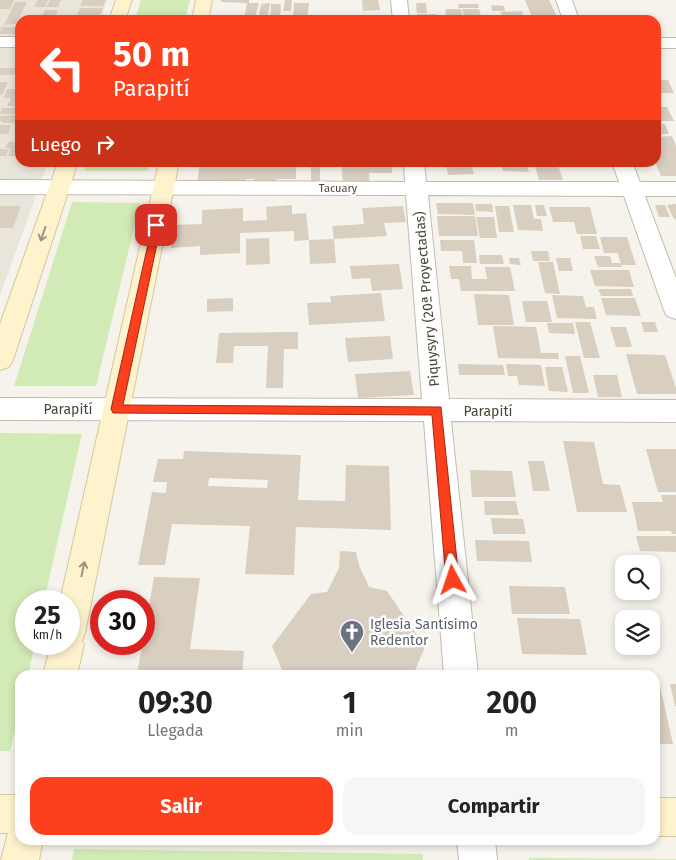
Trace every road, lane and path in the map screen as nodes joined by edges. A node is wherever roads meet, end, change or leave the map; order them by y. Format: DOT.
graph roads {
  1 [pos="124,0"];
  2 [pos="204,0"];
  3 [pos="399,0"];
  4 [pos="564,0"];
  5 [pos="119,15"];
  6 [pos="201,15"];
  7 [pos="400,15"];
  8 [pos="569,15"];
  9 [pos="0,42"];
  10 [pos="15,42"];
  11 [pos="661,43"];
  12 [pos="676,43"];
  13 [pos="66,167"];
  14 [pos="624,167"];
  15 [pos="167,175"];
  16 [pos="416,175"];
  17 [pos="0,187"];
  18 [pos="59,188"];
  19 [pos="632,189"];
  20 [pos="676,189"];
  21 [pos="676,310"];
  22 [pos="0,360"];
  23 [pos="0,409"];
  24 [pos="117,409"];
  25 [pos="437,410"];
  26 [pos="676,411"];
  27 [pos="78,590"];
  28 [pos="64,655"];
  29 [pos="61,670"];
  30 [pos="461,670"];
  31 [pos="0,814"];
  32 [pos="15,814"];
  33 [pos="660,817"];
  34 [pos="676,817"];
  35 [pos="23,845"];
  36 [pos="476,845"];
  37 [pos="20,860"];
  38 [pos="478,860"];
  1 -- 5 [label="main road"];
  2 -- 6 [label="main road"];
  3 -- 7 [label="street"];
  4 -- 8 [label="street"];
  9 -- 10 [label="street"];
  11 -- 12 [label="street"];
  13 -- 18 [label="main road"];
  14 -- 19 [label="street"];
  15 -- 16 [label="street, Tacuary"];
  15 -- 18 [label="street, Tacuary"];
  15 -- 24 [label="main road"];
  16 -- 19 [label="street, Tacuary"];
  16 -- 25 [label="street, Piquysyry (20ª Proyectadas)"];
  17 -- 18 [label="street, Tacuary"];
  18 -- 22 [label="main road, one-way"];
  19 -- 20 [label="street, Tacuary"];
  19 -- 21 [label="street"];
  23 -- 24 [label="street, Parapití"];
  24 -- 25 [label="street, Parapití"];
  27 -- 24 [label="main road, one-way"];
  25 -- 26 [label="street, Parapití"];
  25 -- 30 [label="street, Piquysyry (20ª Proyectadas)"];
  28 -- 29 [label="main road"];
  31 -- 32 [label="main road"];
  33 -- 34 [label="main road"];
  35 -- 37 [label="main road"];
  36 -- 38 [label="street"];
}
